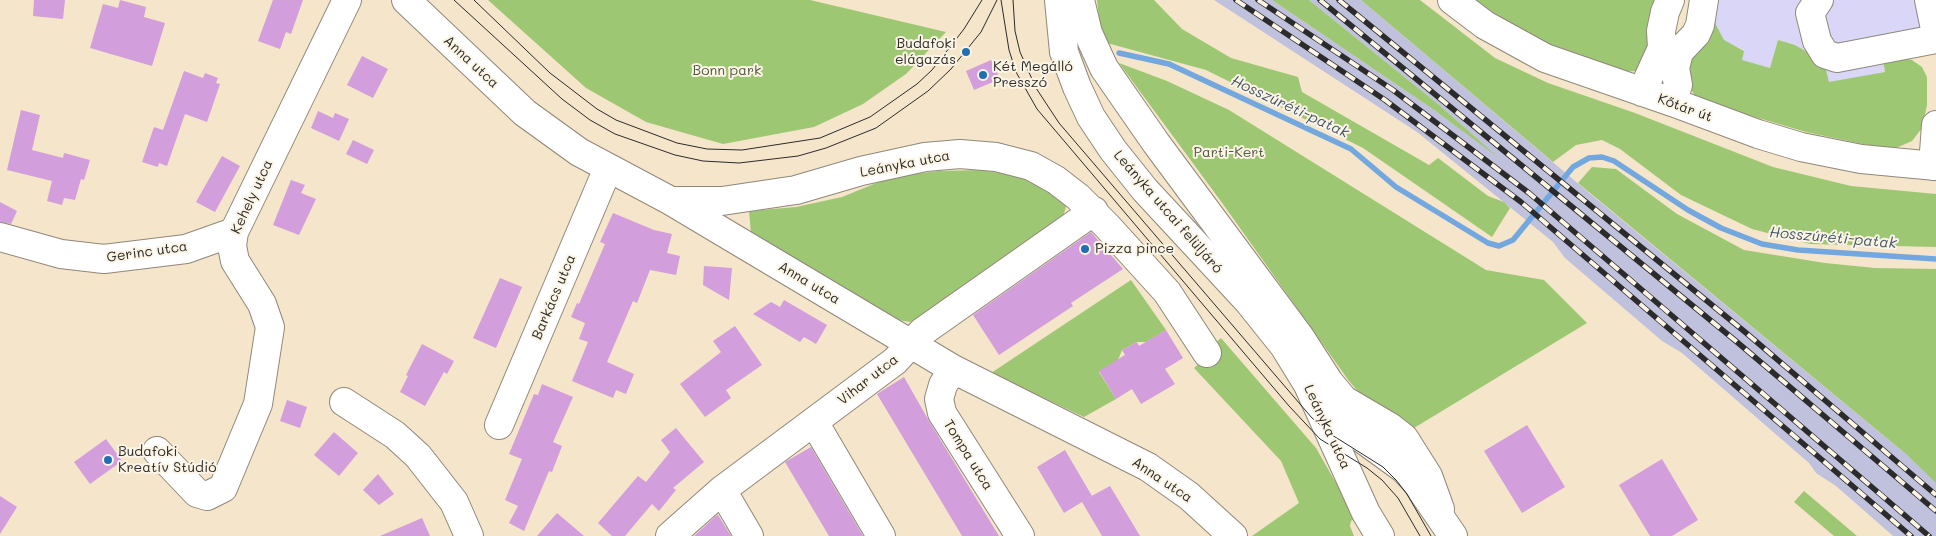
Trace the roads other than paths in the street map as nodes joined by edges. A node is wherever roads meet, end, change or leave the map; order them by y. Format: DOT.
graph roads {
  1 [pos="347,0"];
  2 [pos="406,0"];
  3 [pos="1059,0"];
  4 [pos="1080,0"];
  5 [pos="1452,0"];
  6 [pos="1670,0"];
  7 [pos="1704,0"];
  8 [pos="1818,0"];
  9 [pos="1930,0"];
  10 [pos="1936,34"];
  11 [pos="1936,39"];
  12 [pos="1642,92"];
  13 [pos="1672,102"];
  14 [pos="1936,125"];
  15 [pos="1934,166"];
  16 [pos="608,168"];
  17 [pos="671,200"];
  18 [pos="1094,212"];
  19 [pos="234,232"];
  20 [pos="0,237"];
  21 [pos="910,345"];
  22 [pos="1207,353"];
  23 [pos="952,369"];
  24 [pos="1304,379"];
  25 [pos="344,402"];
  26 [pos="814,422"];
  27 [pos="500,425"];
  28 [pos="157,451"];
  29 [pos="722,490"];
  30 [pos="1449,530"];
  31 [pos="469,536"];
  32 [pos="670,536"];
  33 [pos="749,536"];
  34 [pos="882,536"];
  35 [pos="1020,536"];
  36 [pos="1233,536"];
  37 [pos="1380,536"];
  1 -- 19 [label="street, Kehely utca"];
  2 -- 16 [label="street, Anna utca"];
  3 -- 24 [label="street, Leányka utcai felüljáró"];
  4 -- 30 [label="street"];
  5 -- 12 [label="street, Kőtár út"];
  6 -- 12 [label="street"];
  7 -- 13 [label="street"];
  8 -- 11 [label="street"];
  9 -- 10 [label="street"];
  12 -- 13 [label="street, Kőtár út"];
  13 -- 15 [label="street, Kőtár út"];
  14 -- 15 [label="street"];
  16 -- 17 [label="street, Anna utca"];
  16 -- 27 [label="street, Barkács utca"];
  17 -- 18 [label="street, Leányka utca"];
  17 -- 21 [label="street, Anna utca"];
  18 -- 21 [label="street, Vihar utca"];
  18 -- 22 [label="street, Leányka utca"];
  19 -- 20 [label="street, Gerinc utca"];
  19 -- 28 [label="street, Kehely utca"];
  21 -- 23 [label="street, Anna utca"];
  21 -- 26 [label="street, Vihar utca"];
  23 -- 35 [label="street, Tompa utca"];
  23 -- 36 [label="street, Anna utca"];
  24 -- 30 [label="street, Leányka utca"];
  24 -- 37 [label="street, Leányka utca"];
  25 -- 31 [label="street"];
  26 -- 29 [label="street, Vihar utca"];
  26 -- 34 [label="street"];
  29 -- 32 [label="street, Vihar utca"];
  29 -- 33 [label="street"];
}
